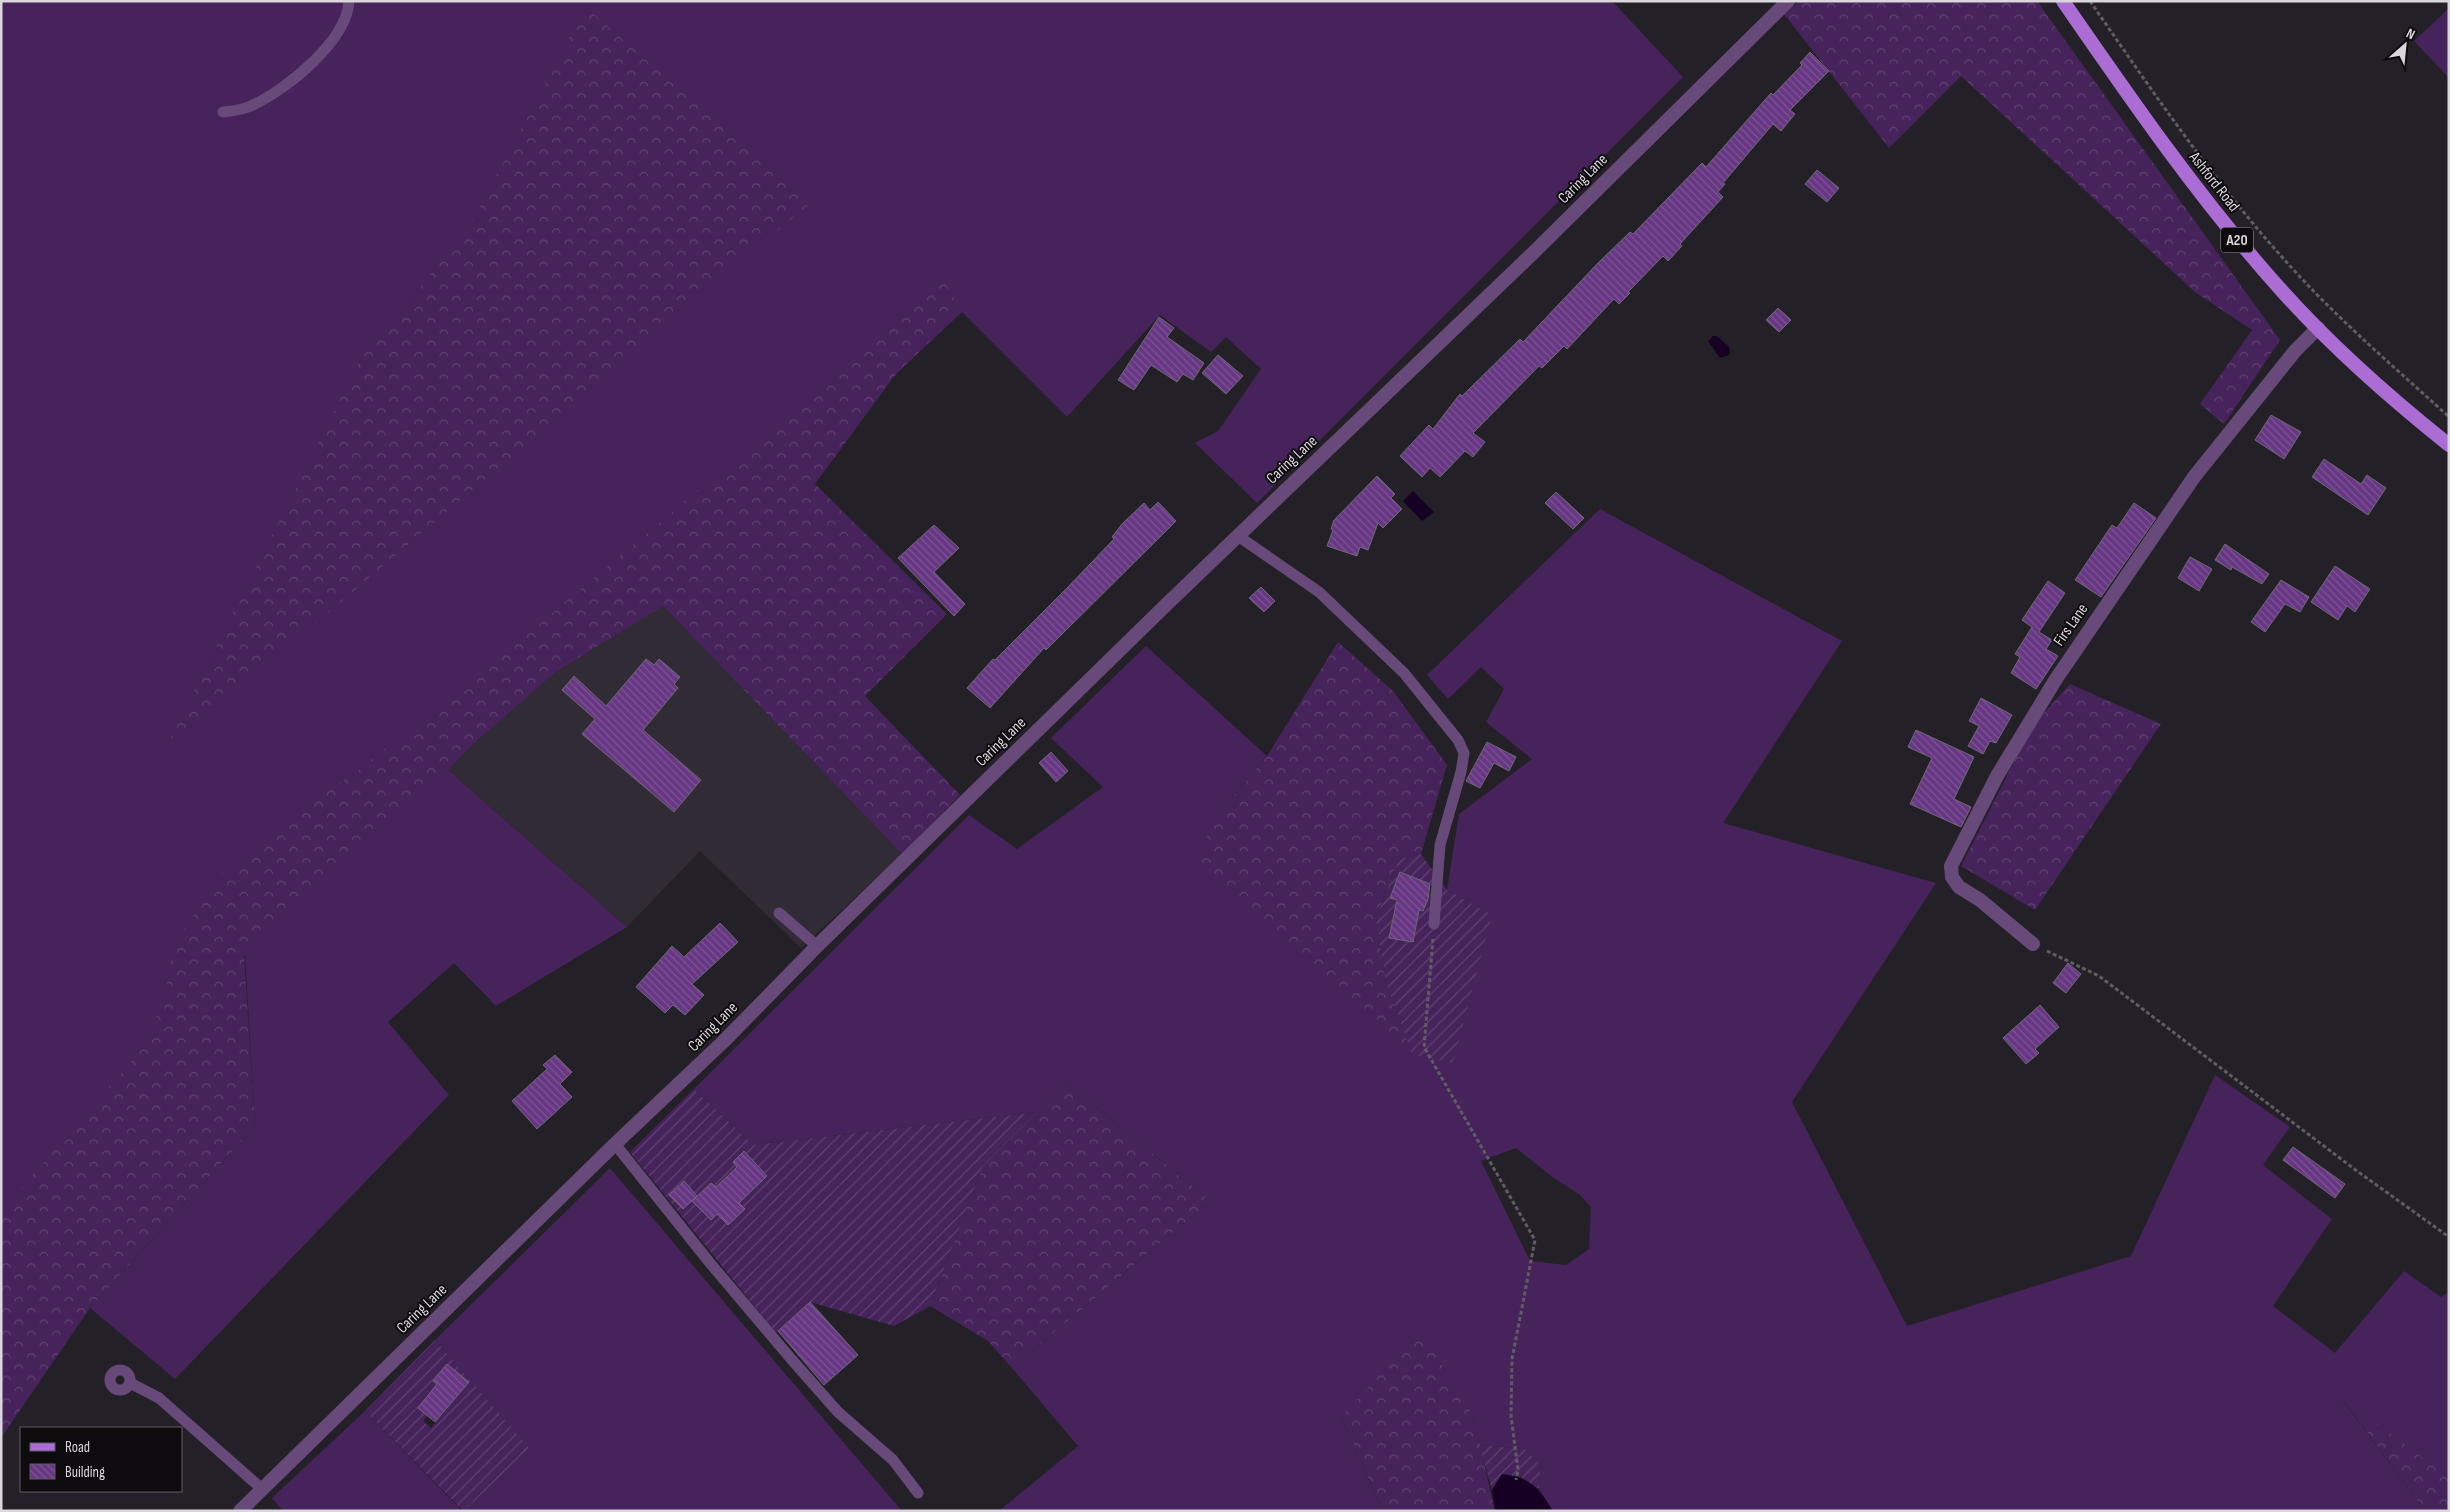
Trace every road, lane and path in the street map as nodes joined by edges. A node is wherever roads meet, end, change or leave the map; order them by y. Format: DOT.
graph roads {
  1 [pos="349,1"];
  2 [pos="1788,1"];
  3 [pos="2063,1"];
  4 [pos="2090,1"];
  5 [pos="223,112"];
  6 [pos="2318,328"];
  7 [pos="2449,417"];
  8 [pos="2449,445"];
  9 [pos="1238,536"];
  10 [pos="779,913"];
  11 [pos="1434,924"];
  12 [pos="2033,944"];
  13 [pos="817,946"];
  14 [pos="615,1144"];
  15 [pos="2449,1237"];
  16 [pos="130,1383"];
  17 [pos="1516,1480"];
  18 [pos="262,1489"];
  19 [pos="918,1493"];
  20 [pos="240,1511"];
  1 -- 5 [label="lane"];
  2 -- 9 [label="street, Caring Lane"];
  3 -- 6 [label="main road, Ashford Road / A20"];
  4 -- 7 [label="path"];
  6 -- 8 [label="main road, Ashford Road / A20"];
  6 -- 12 [label="street, Firs Lane"];
  9 -- 11 [label="lane"];
  9 -- 13 [label="street, Caring Lane"];
  10 -- 13 [label="lane"];
  11 -- 17 [label="path"];
  12 -- 15 [label="path"];
  13 -- 14 [label="street, Caring Lane"];
  14 -- 18 [label="street, Caring Lane"];
  14 -- 19 [label="lane"];
  16 -- 18 [label="lane"];
  18 -- 20 [label="street, Caring Lane"];
}
